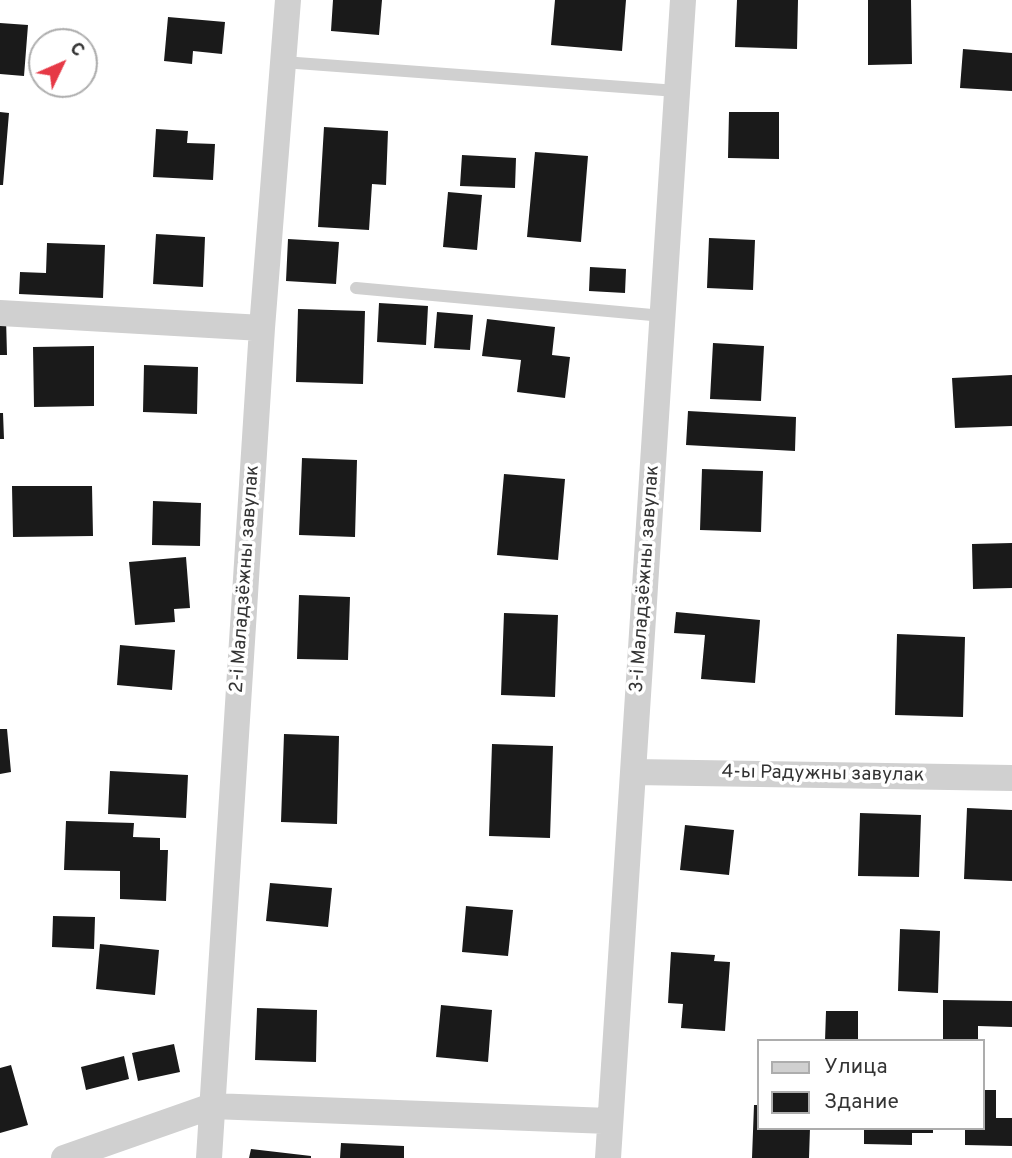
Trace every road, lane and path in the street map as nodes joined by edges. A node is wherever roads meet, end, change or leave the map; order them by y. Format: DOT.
graph roads {
  1 [pos="288,0"];
  2 [pos="682,0"];
  3 [pos="284,62"];
  4 [pos="677,91"];
  5 [pos="356,288"];
  6 [pos="0,313"];
  7 [pos="663,316"];
  8 [pos="262,328"];
  9 [pos="634,772"];
  10 [pos="1012,778"];
  11 [pos="212,1106"];
  12 [pos="609,1121"];
  13 [pos="64,1158"];
  14 [pos="209,1158"];
  15 [pos="608,1158"];
  1 -- 3 [label="street, 2-і Маладзёжны завулак"];
  2 -- 4 [label="street, 3-і Маладзёжны завулак"];
  3 -- 4 [label="lane"];
  3 -- 8 [label="street, 2-і Маладзёжны завулак"];
  4 -- 7 [label="street, 3-і Маладзёжны завулак"];
  5 -- 7 [label="lane"];
  6 -- 8 [label="street"];
  7 -- 9 [label="street, 3-і Маладзёжны завулак"];
  8 -- 11 [label="street, 2-і Маладзёжны завулак"];
  9 -- 10 [label="street, 4-ы Радужны завулак"];
  9 -- 12 [label="street, 3-і Маладзёжны завулак"];
  11 -- 12 [label="street"];
  11 -- 13 [label="street"];
  11 -- 14 [label="street, 2-і Маладзёжны завулак"];
  12 -- 15 [label="street, 3-і Маладзёжны завулак"];
}
